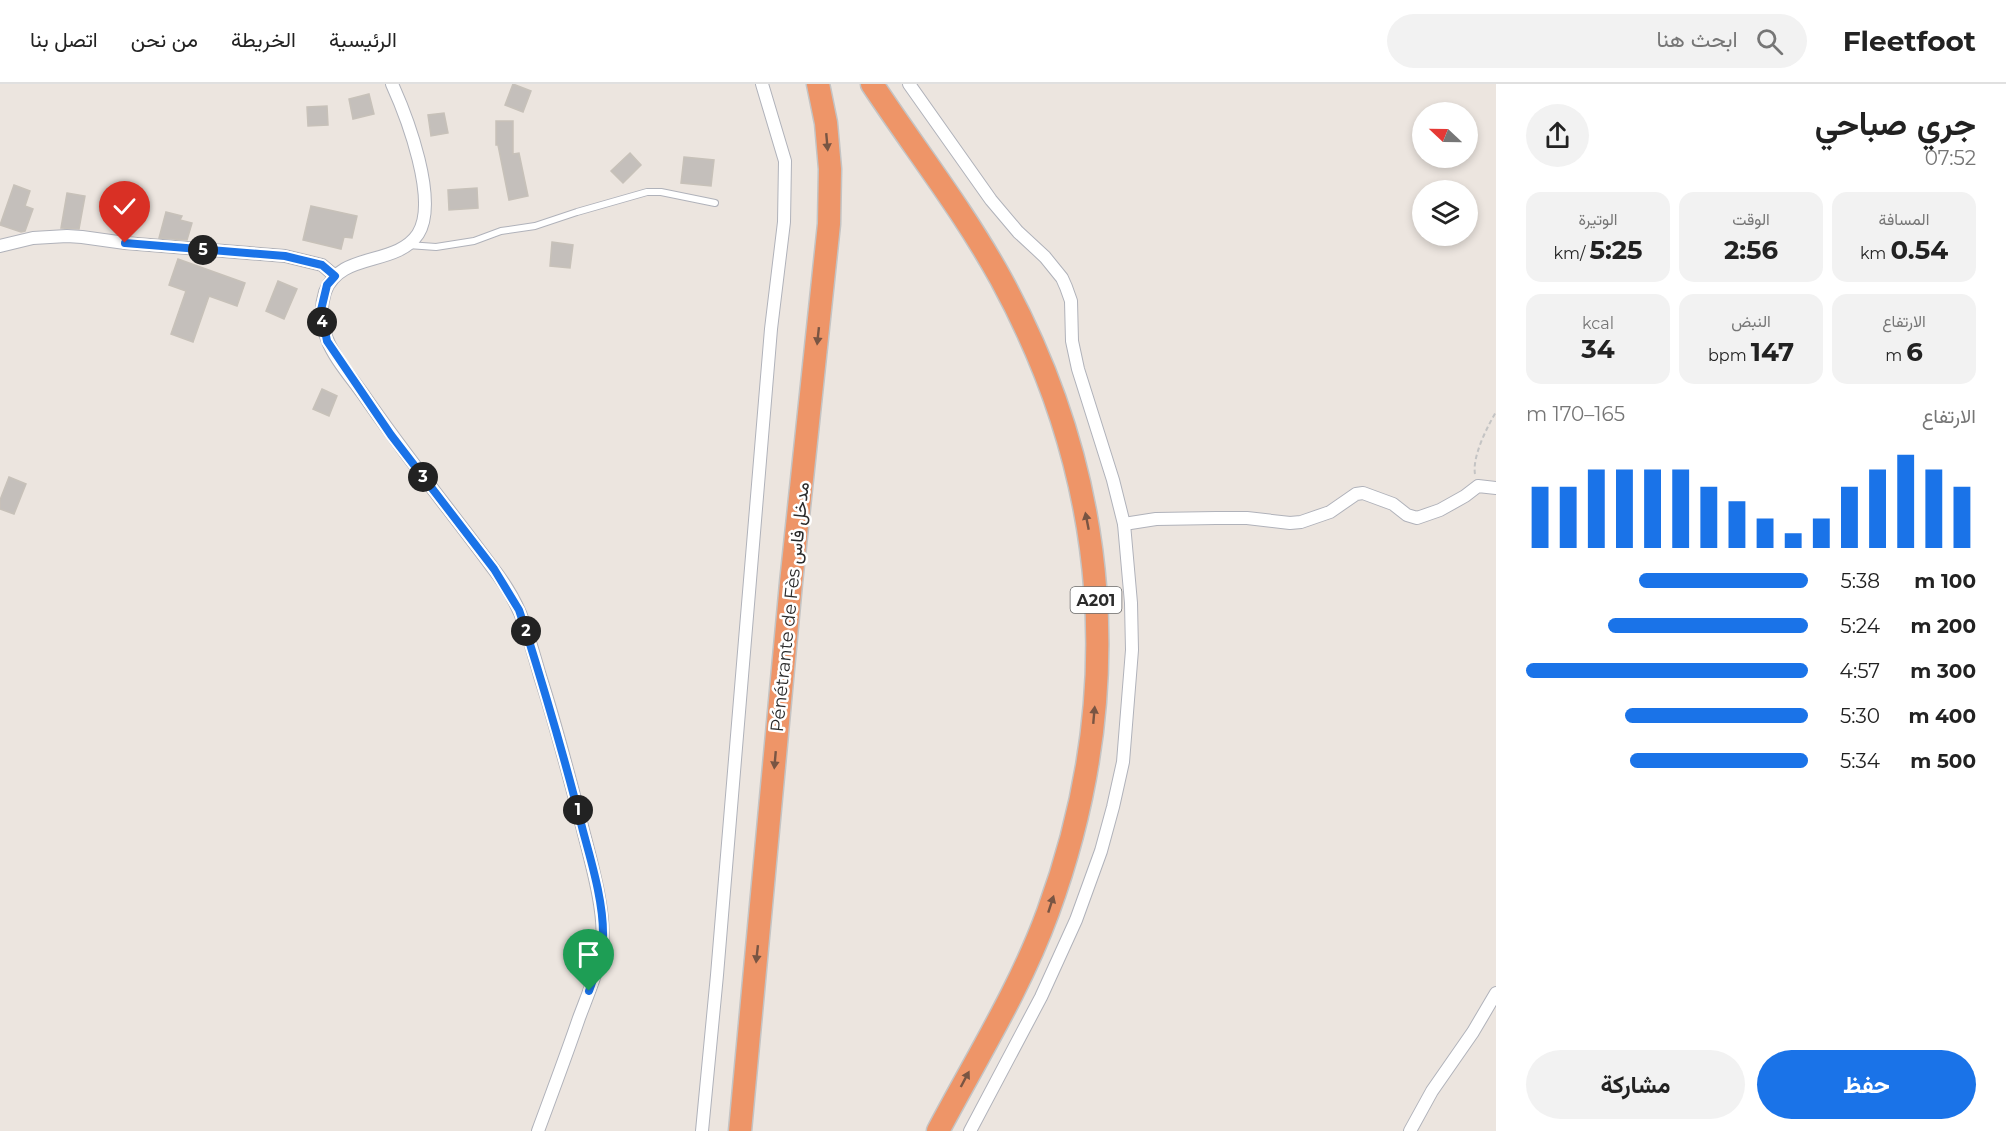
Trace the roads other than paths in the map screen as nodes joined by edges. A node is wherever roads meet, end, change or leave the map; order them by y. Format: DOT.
graph roads {
  1 [pos="392,84"];
  2 [pos="762,84"];
  3 [pos="818,84"];
  4 [pos="872,84"];
  5 [pos="909,84"];
  6 [pos="715,203"];
  7 [pos="408,245"];
  8 [pos="0,246"];
  9 [pos="335,276"];
  10 [pos="1496,488"];
  11 [pos="1124,524"];
  12 [pos="1496,993"];
  13 [pos="538,1131"];
  14 [pos="702,1131"];
  15 [pos="740,1131"];
  16 [pos="938,1131"];
  17 [pos="970,1131"];
  18 [pos="1410,1131"];
  1 -- 7 [label="street"];
  2 -- 14 [label="street"];
  3 -- 15 [label="highway, Pénétrante de Fès مدخل فاس, one-way"];
  16 -- 4 [label="highway, A201, one-way"];
  5 -- 11 [label="street"];
  6 -- 7 [label="lane"];
  7 -- 9 [label="street"];
  8 -- 9 [label="street"];
  9 -- 13 [label="street"];
  10 -- 11 [label="street"];
  11 -- 17 [label="street"];
  12 -- 18 [label="street"];
}
